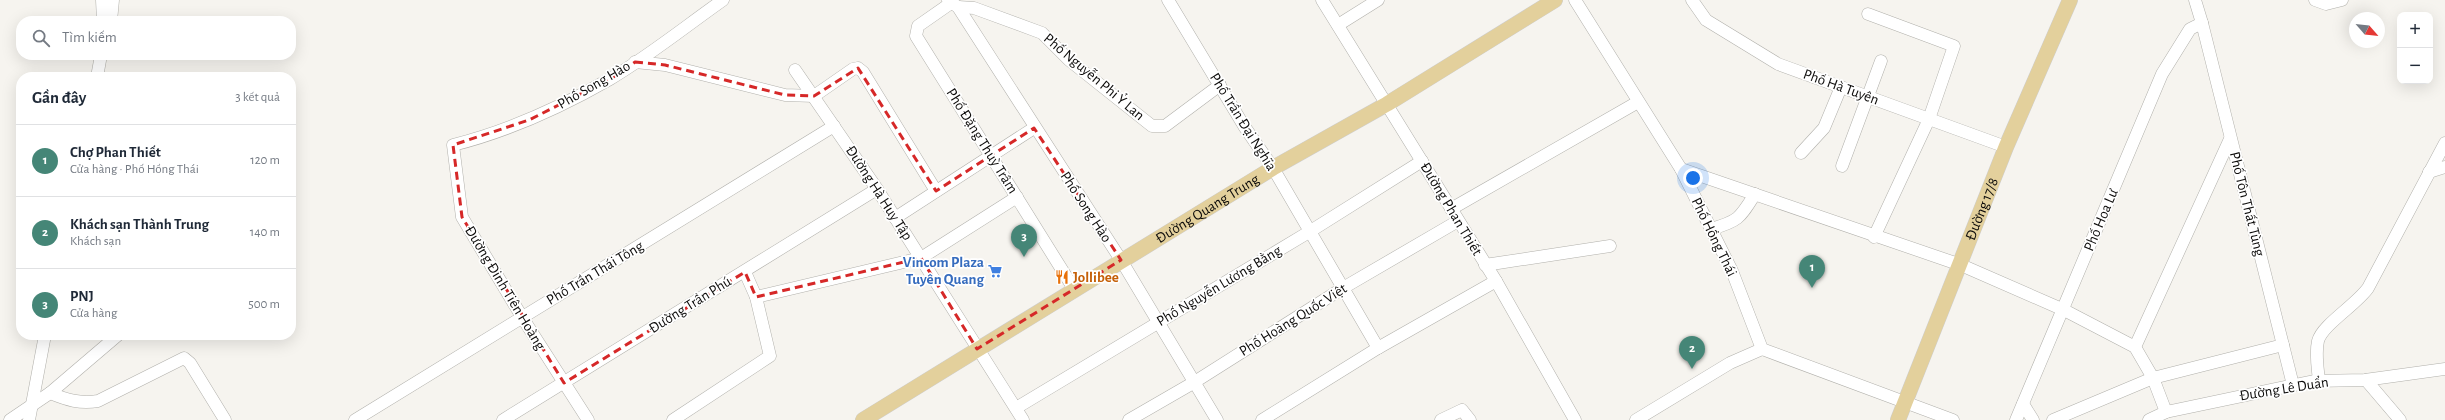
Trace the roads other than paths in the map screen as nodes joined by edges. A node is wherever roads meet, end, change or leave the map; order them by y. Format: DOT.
graph roads {
  1 [pos="102,0"];
  2 [pos="114,0"];
  3 [pos="723,0"];
  4 [pos="1168,0"];
  5 [pos="1322,0"];
  6 [pos="1378,0"];
  7 [pos="1554,0"];
  8 [pos="1575,0"];
  9 [pos="1692,0"];
  10 [pos="2070,0"];
  11 [pos="2195,0"];
  12 [pos="2315,0"];
  13 [pos="2342,0"];
  14 [pos="952,4"];
  15 [pos="1868,14"];
  16 [pos="103,16"];
  17 [pos="112,16"];
  18 [pos="2198,24"];
  19 [pos="1338,25"];
  20 [pos="100,60"];
  21 [pos="1881,61"];
  22 [pos="635,62"];
  23 [pos="795,70"];
  24 [pos="98,72"];
  25 [pos="1220,85"];
  26 [pos="1841,87"];
  27 [pos="814,96"];
  28 [pos="1868,97"];
  29 [pos="1638,102"];
  30 [pos="1387,104"];
  31 [pos="1929,119"];
  32 [pos="834,126"];
  33 [pos="1034,128"];
  34 [pos="2230,139"];
  35 [pos="2445,143"];
  36 [pos="453,145"];
  37 [pos="2006,146"];
  38 [pos="1801,153"];
  39 [pos="992,156"];
  40 [pos="1422,161"];
  41 [pos="1842,166"];
  42 [pos="2445,167"];
  43 [pos="1273,168"];
  44 [pos="1681,169"];
  45 [pos="2429,172"];
  46 [pos="876,188"];
  47 [pos="936,191"];
  48 [pos="1755,194"];
  49 [pos="1017,197"];
  50 [pos="1451,209"];
  51 [pos="895,218"];
  52 [pos="1458,221"];
  53 [pos="1711,229"];
  54 [pos="1308,232"];
  55 [pos="1874,237"];
  56 [pos="1610,246"];
  57 [pos="921,258"];
  58 [pos="1122,260"];
  59 [pos="1486,265"];
  60 [pos="1961,265"];
  61 [pos="745,272"];
  62 [pos="1496,281"];
  63 [pos="1343,288"];
  64 [pos="1074,289"];
  65 [pos="756,297"];
  66 [pos="2064,310"];
  67 [pos="522,317"];
  68 [pos="1158,323"];
  69 [pos="43,340"];
  70 [pos="112,340"];
  71 [pos="2283,345"];
  72 [pos="2135,347"];
  73 [pos="1378,348"];
  74 [pos="977,349"];
  75 [pos="1762,349"];
  76 [pos="2445,369"];
  77 [pos="2153,378"];
  78 [pos="2366,380"];
  79 [pos="2320,381"];
  80 [pos="564,383"];
  81 [pos="1193,383"];
  82 [pos="2293,385"];
  83 [pos="50,393"];
  84 [pos="1906,401"];
  85 [pos="2023,404"];
  86 [pos="31,405"];
  87 [pos="1016,408"];
  88 [pos="2166,412"];
  89 [pos="10,420"];
  90 [pos="29,420"];
  91 [pos="225,420"];
  92 [pos="355,420"];
  93 [pos="503,420"];
  94 [pos="588,420"];
  95 [pos="673,420"];
  96 [pos="863,420"];
  97 [pos="1023,420"];
  98 [pos="1129,420"];
  99 [pos="1217,420"];
  100 [pos="1262,420"];
  101 [pos="1441,420"];
  102 [pos="1470,420"];
  103 [pos="1574,420"];
  104 [pos="1636,420"];
  105 [pos="1898,420"];
  106 [pos="1953,420"];
  107 [pos="2016,420"];
  108 [pos="2034,420"];
  109 [pos="2053,420"];
  110 [pos="2149,420"];
  111 [pos="2400,420"];
  1 -- 16 [label="street"];
  2 -- 17 [label="street"];
  3 -- 22 [label="street, Phố Song Hào"];
  4 -- 25 [label="street, Phố Trần Đại Nghĩa"];
  5 -- 19 [label="street, Đường Phan Thiết"];
  6 -- 19 [label="street"];
  7 -- 30 [label="main road, Đường Quang Trung"];
  8 -- 29 [label="street, Phố Hồng Thái"];
  9 -- 26 [label="street, Phố Hà Tuyên"];
  10 -- 37 [label="main road, Đường 17/8"];
  11 -- 18 [label="street, Phố Tôn Thất Tùng"];
  12 -- 13 [label="street"];
  14 -- 25 [label="street, Phố Nguyễn Phi Ỷ Lan"];
  14 -- 33 [label="street, Phố Song Hào"];
  14 -- 39 [label="street, Phố Đặng Thuỳ Trâm"];
  15 -- 31 [label="street"];
  18 -- 34 [label="street, Phố Tôn Thất Tùng"];
  18 -- 66 [label="street, Phố Hoa Lư"];
  19 -- 30 [label="street, Đường Phan Thiết"];
  20 -- 24 [label="street"];
  21 -- 28 [label="street"];
  22 -- 27 [label="street"];
  22 -- 36 [label="street, Phố Song Hào"];
  23 -- 27 [label="street, Đường Hà Huy Tập"];
  25 -- 43 [label="street, Phố Trần Đại Nghĩa"];
  26 -- 28 [label="street, Phố Hà Tuyên"];
  26 -- 38 [label="street"];
  27 -- 32 [label="street, Đường Hà Huy Tập"];
  27 -- 47 [label="street"];
  28 -- 31 [label="street, Phố Hà Tuyên"];
  28 -- 41 [label="street"];
  29 -- 44 [label="street, Phố Hồng Thái"];
  29 -- 50 [label="street"];
  30 -- 40 [label="street, Đường Phan Thiết"];
  30 -- 43 [label="main road, Đường Quang Trung"];
  31 -- 37 [label="street, Phố Hà Tuyên"];
  31 -- 55 [label="street"];
  32 -- 46 [label="street, Đường Hà Huy Tập"];
  32 -- 67 [label="street, Phố Trần Thái Tông"];
  33 -- 39 [label="street"];
  33 -- 58 [label="street, Phố Song Hào"];
  34 -- 71 [label="street, Phố Tôn Thất Tùng"];
  34 -- 72 [label="street"];
  35 -- 45 [label="street"];
  36 -- 67 [label="street, Đường Đinh Tiên Hoàng"];
  37 -- 60 [label="main road, Đường 17/8"];
  39 -- 47 [label="street"];
  39 -- 49 [label="street, Phố Đặng Thuỳ Trâm"];
  40 -- 50 [label="street, Đường Phan Thiết"];
  40 -- 54 [label="street, Phố Nguyễn Lương Bằng"];
  42 -- 45 [label="street"];
  43 -- 54 [label="street, Phố Trần Đại Nghĩa"];
  43 -- 58 [label="main road, Đường Quang Trung"];
  44 -- 48 [label="street"];
  44 -- 53 [label="street, Phố Hồng Thái"];
  45 -- 79 [label="street"];
  46 -- 51 [label="street, Đường Hà Huy Tập"];
  46 -- 61 [label="street, Đường Trần Phú"];
  47 -- 51 [label="street"];
  48 -- 53 [label="street"];
  48 -- 55 [label="street"];
  49 -- 57 [label="street"];
  49 -- 64 [label="street, Phố Đặng Thuỳ Trâm"];
  50 -- 52 [label="street, Đường Phan Thiết"];
  51 -- 57 [label="street, Đường Hà Huy Tập"];
  52 -- 59 [label="street, Đường Phan Thiết"];
  52 -- 63 [label="street, Phố Hoàng Quốc Việt"];
  53 -- 75 [label="street, Phố Hồng Thái"];
  54 -- 63 [label="street, Phố Trần Đại Nghĩa"];
  54 -- 68 [label="street, Phố Nguyễn Lương Bằng"];
  55 -- 60 [label="street"];
  56 -- 59 [label="street"];
  57 -- 65 [label="street"];
  57 -- 74 [label="street, Đường Hà Huy Tập"];
  58 -- 64 [label="main road, Đường Quang Trung"];
  58 -- 68 [label="street, Phố Song Hào"];
  59 -- 62 [label="street, Đường Phan Thiết"];
  60 -- 66 [label="street"];
  60 -- 84 [label="main road, Đường 17/8"];
  61 -- 65 [label="street"];
  61 -- 80 [label="street, Đường Trần Phú"];
  62 -- 73 [label="street"];
  62 -- 103 [label="street, Đường Phan Thiết"];
  63 -- 73 [label="street, Phố Trần Đại Nghĩa"];
  63 -- 81 [label="street, Phố Hoàng Quốc Việt"];
  64 -- 74 [label="main road, Đường Quang Trung"];
  65 -- 95 [label="street"];
  66 -- 72 [label="street"];
  66 -- 85 [label="street, Phố Hoa Lư"];
  67 -- 80 [label="street, Đường Đinh Tiên Hoàng"];
  67 -- 92 [label="street, Phố Trần Thái Tông"];
  68 -- 81 [label="street, Phố Song Hào"];
  68 -- 87 [label="street, Phố Nguyễn Lương Bằng"];
  69 -- 86 [label="street"];
  70 -- 83 [label="street"];
  71 -- 77 [label="street"];
  71 -- 82 [label="street, Phố Tôn Thất Tùng"];
  72 -- 77 [label="street"];
  73 -- 100 [label="street"];
  74 -- 87 [label="street, Đường Hà Huy Tập"];
  74 -- 96 [label="main road, Đường Quang Trung"];
  75 -- 84 [label="street"];
  75 -- 104 [label="street"];
  76 -- 78 [label="street, Đường Lê Duẩn"];
  77 -- 88 [label="street"];
  77 -- 109 [label="street"];
  78 -- 79 [label="street, Đường Lê Duẩn"];
  78 -- 111 [label="street"];
  79 -- 82 [label="street, Đường Lê Duẩn"];
  80 -- 93 [label="street, Đường Trần Phú"];
  80 -- 94 [label="street, Đường Đinh Tiên Hoàng"];
  81 -- 98 [label="street, Phố Hoàng Quốc Việt"];
  81 -- 99 [label="street, Phố Song Hào"];
  82 -- 88 [label="street, Đường Lê Duẩn"];
  83 -- 86 [label="street"];
  83 -- 91 [label="street"];
  84 -- 105 [label="main road, Đường 17/8"];
  84 -- 106 [label="street"];
  85 -- 107 [label="street, Phố Hoa Lư"];
  85 -- 108 [label="street"];
  86 -- 89 [label="street"];
  86 -- 90 [label="street"];
  87 -- 97 [label="street, Đường Hà Huy Tập"];
  88 -- 110 [label="street, Đường Lê Duẩn"];
  101 -- 102 [label="street"];
}
